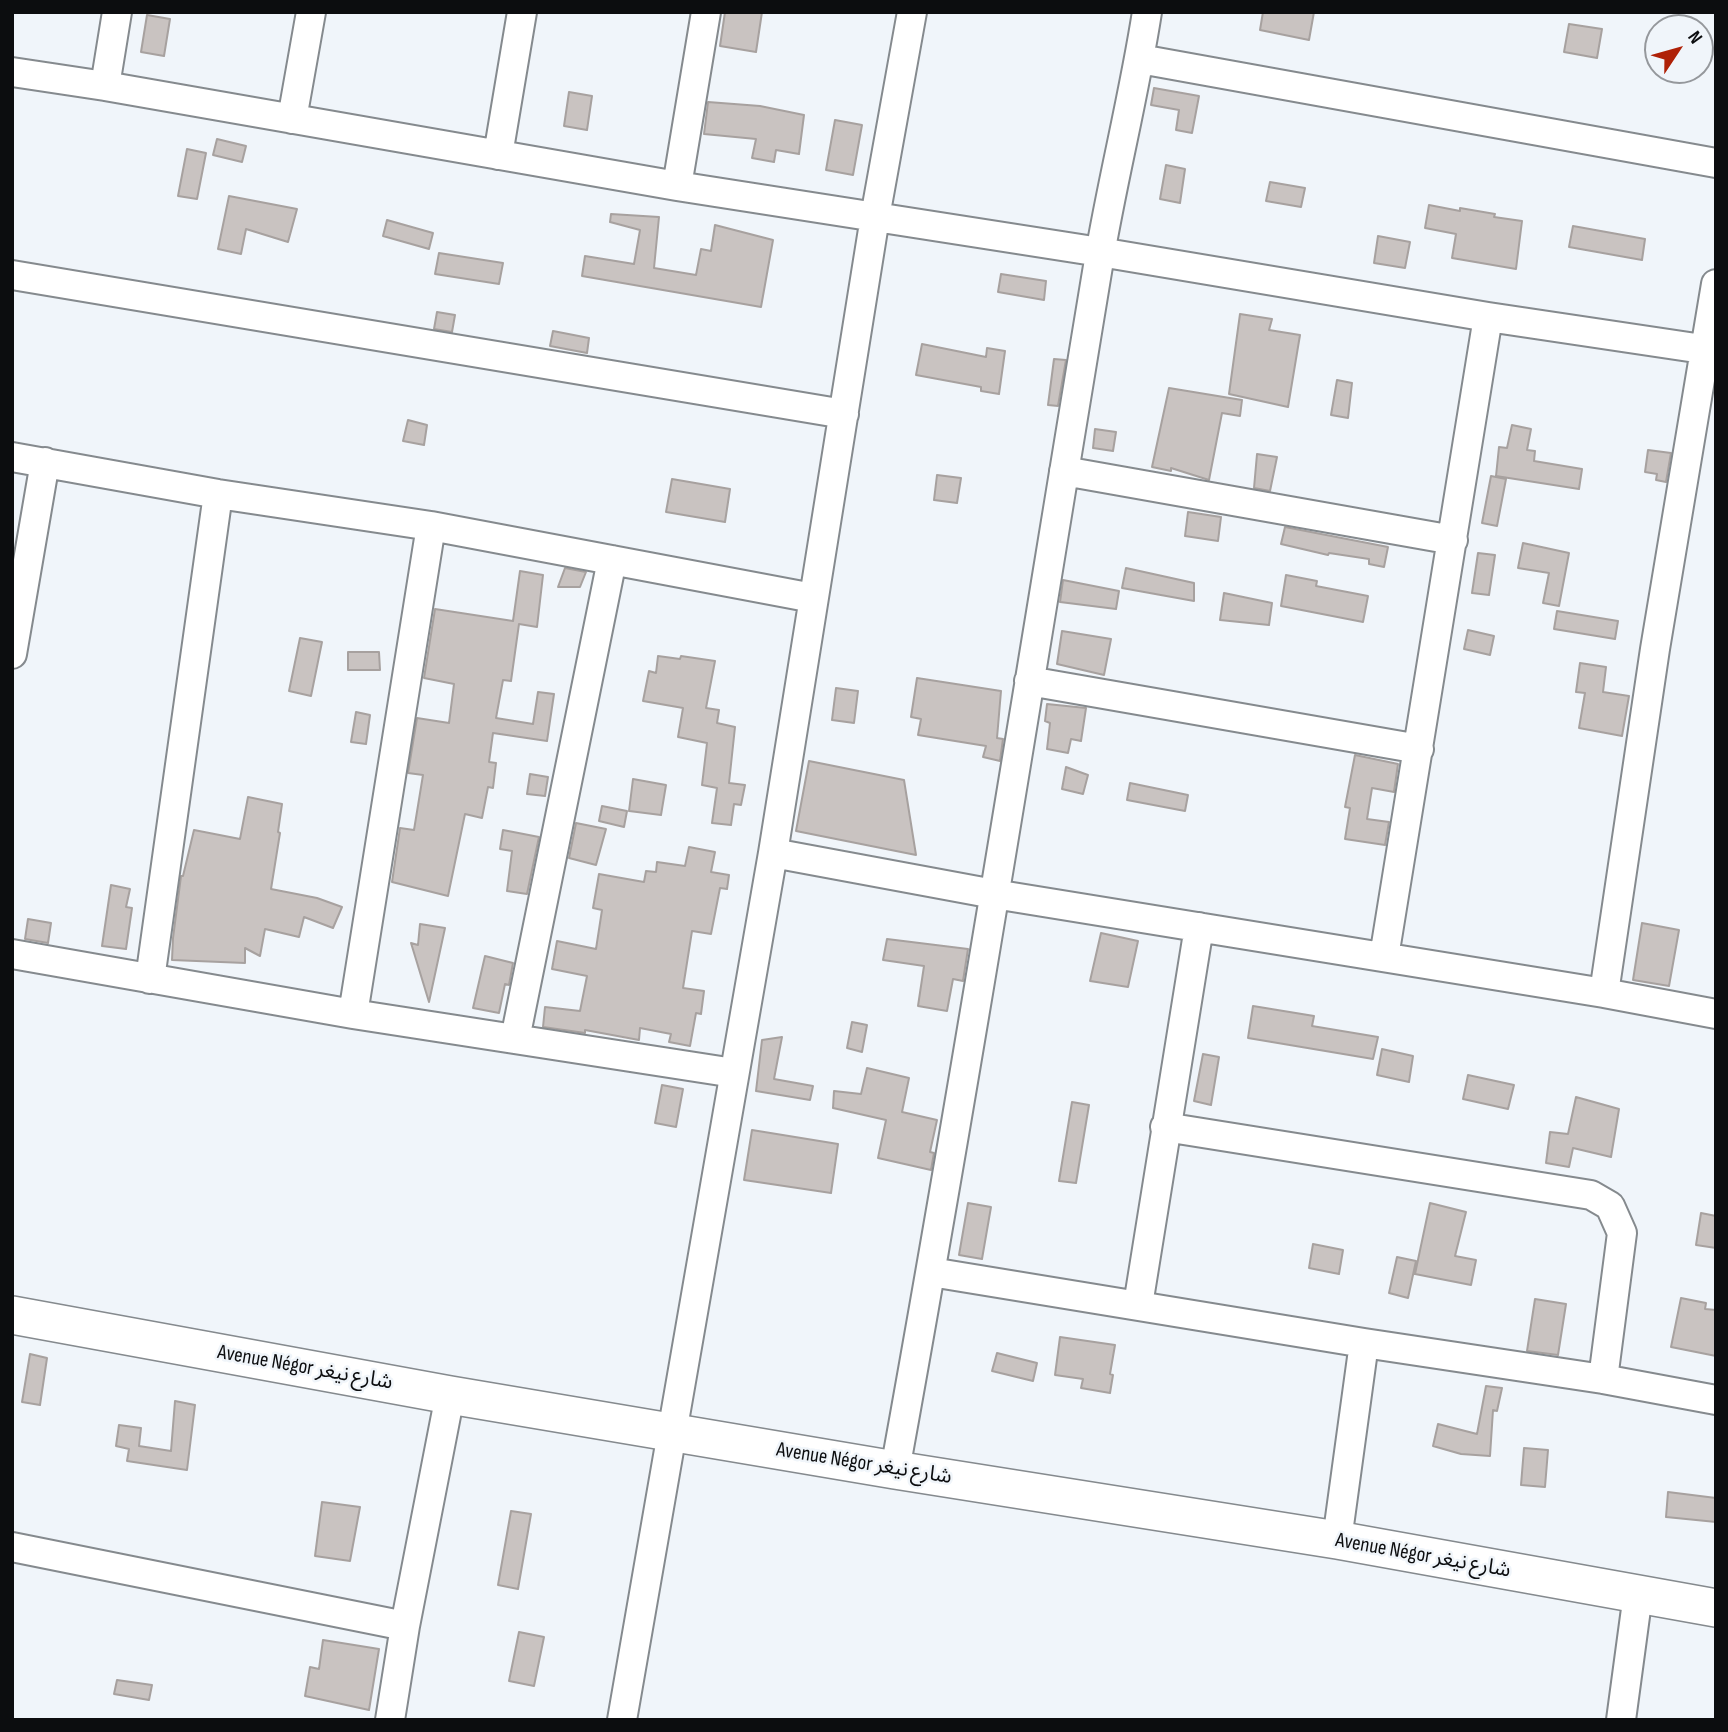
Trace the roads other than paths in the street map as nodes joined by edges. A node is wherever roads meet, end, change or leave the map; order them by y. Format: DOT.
graph roads {
  1 [pos="117,12"];
  2 [pos="311,12"];
  3 [pos="522,12"];
  4 [pos="706,12"];
  5 [pos="912,12"];
  6 [pos="1147,12"];
  7 [pos="1140,59"];
  8 [pos="12,72"];
  9 [pos="105,86"];
  10 [pos="292,119"];
  11 [pos="498,155"];
  12 [pos="1716,163"];
  13 [pos="677,187"];
  14 [pos="875,217"];
  15 [pos="1100,252"];
  16 [pos="12,275"];
  17 [pos="1716,284"];
  18 [pos="1488,317"];
  19 [pos="1710,350"];
  20 [pos="844,414"];
  21 [pos="12,457"];
  22 [pos="44,462"];
  23 [pos="1064,471"];
  24 [pos="218,494"];
  25 [pos="430,526"];
  26 [pos="1453,540"];
  27 [pos="612,560"];
  28 [pos="813,597"];
  29 [pos="12,654"];
  30 [pos="1029,681"];
  31 [pos="1419,749"];
  32 [pos="773,853"];
  33 [pos="994,894"];
  34 [pos="1199,927"];
  35 [pos="12,954"];
  36 [pos="1384,957"];
  37 [pos="150,979"];
  38 [pos="1604,993"];
  39 [pos="353,1013"];
  40 [pos="1716,1014"];
  41 [pos="515,1039"];
  42 [pos="734,1073"];
  43 [pos="1165,1127"];
  44 [pos="931,1272"];
  45 [pos="1138,1305"];
  46 [pos="12,1315"];
  47 [pos="1364,1343"];
  48 [pos="1603,1379"];
  49 [pos="450,1395"];
  50 [pos="1716,1400"];
  51 [pos="671,1432"];
  52 [pos="895,1470"];
  53 [pos="1337,1540"];
  54 [pos="12,1547"];
  55 [pos="1638,1594"];
  56 [pos="1716,1608"];
  57 [pos="405,1626"];
  58 [pos="390,1720"];
  59 [pos="622,1720"];
  60 [pos="1621,1720"];
  1 -- 9 [label="street"];
  2 -- 10 [label="street"];
  3 -- 11 [label="street"];
  4 -- 13 [label="street"];
  5 -- 14 [label="street"];
  6 -- 7 [label="street"];
  7 -- 12 [label="street"];
  7 -- 15 [label="street"];
  8 -- 9 [label="street"];
  9 -- 10 [label="street"];
  10 -- 11 [label="street"];
  11 -- 13 [label="street"];
  13 -- 14 [label="street"];
  14 -- 15 [label="street"];
  14 -- 20 [label="street"];
  15 -- 18 [label="street"];
  15 -- 23 [label="street"];
  16 -- 20 [label="street"];
  17 -- 19 [label="street"];
  18 -- 19 [label="street"];
  18 -- 26 [label="street"];
  19 -- 38 [label="street"];
  20 -- 28 [label="street"];
  21 -- 22 [label="street"];
  22 -- 24 [label="street"];
  22 -- 29 [label="street"];
  23 -- 26 [label="street"];
  23 -- 30 [label="street"];
  24 -- 25 [label="street"];
  24 -- 37 [label="street"];
  25 -- 27 [label="street"];
  25 -- 39 [label="street"];
  26 -- 31 [label="street"];
  27 -- 28 [label="street"];
  27 -- 41 [label="street"];
  28 -- 32 [label="street"];
  30 -- 31 [label="street"];
  30 -- 33 [label="street"];
  31 -- 36 [label="street"];
  32 -- 33 [label="street"];
  32 -- 42 [label="street"];
  33 -- 34 [label="street"];
  33 -- 44 [label="street"];
  34 -- 36 [label="street"];
  34 -- 43 [label="street"];
  35 -- 37 [label="street"];
  36 -- 38 [label="street"];
  37 -- 39 [label="street"];
  38 -- 40 [label="street"];
  39 -- 41 [label="street"];
  41 -- 42 [label="street"];
  42 -- 51 [label="street"];
  43 -- 45 [label="street"];
  43 -- 48 [label="street"];
  44 -- 45 [label="street"];
  44 -- 52 [label="street"];
  45 -- 47 [label="street"];
  46 -- 49 [label="main road, Avenue Négor شارع نيغر"];
  47 -- 48 [label="street"];
  47 -- 53 [label="street"];
  48 -- 50 [label="street"];
  49 -- 51 [label="main road, Avenue Négor شارع نيغر"];
  49 -- 57 [label="street"];
  51 -- 52 [label="main road, Avenue Négor شارع نيغر"];
  51 -- 59 [label="street"];
  52 -- 53 [label="main road, Avenue Négor شارع نيغر"];
  53 -- 55 [label="main road, Avenue Négor شارع نيغر"];
  54 -- 57 [label="street"];
  55 -- 56 [label="main road, Avenue Négor شارع نيغر"];
  55 -- 60 [label="street"];
  57 -- 58 [label="street"];
}
